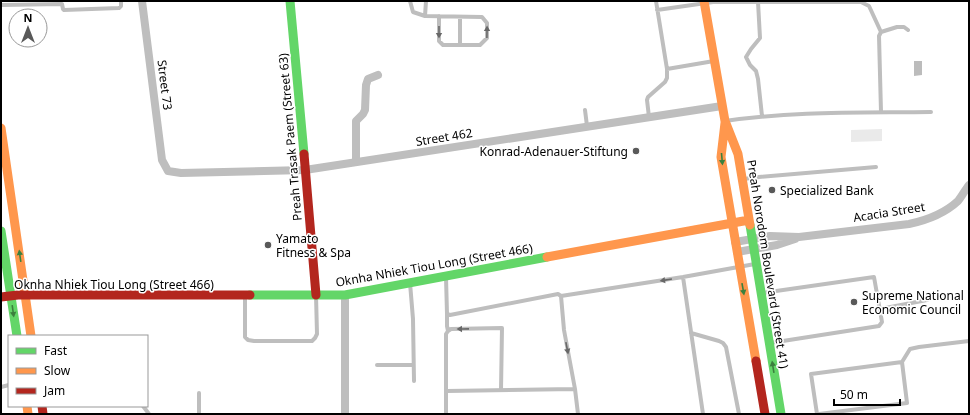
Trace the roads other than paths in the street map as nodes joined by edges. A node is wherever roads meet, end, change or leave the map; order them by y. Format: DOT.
graph roads {
  1 [pos="121,1"];
  2 [pos="142,1"];
  3 [pos="290,1"];
  4 [pos="410,1"];
  5 [pos="426,1"];
  6 [pos="656,1"];
  7 [pos="704,2"];
  8 [pos="758,2"];
  9 [pos="1,5"];
  10 [pos="657,10"];
  11 [pos="425,16"];
  12 [pos="439,16"];
  13 [pos="460,17"];
  14 [pos="908,30"];
  15 [pos="882,32"];
  16 [pos="460,45"];
  17 [pos="714,61"];
  18 [pos="667,69"];
  19 [pos="378,75"];
  20 [pos="722,106"];
  21 [pos="584,110"];
  22 [pos="881,112"];
  23 [pos="931,112"];
  24 [pos="762,116"];
  25 [pos="649,117"];
  26 [pos="725,121"];
  27 [pos="588,127"];
  28 [pos="1,128"];
  29 [pos="356,162"];
  30 [pos="876,167"];
  31 [pos="168,170"];
  32 [pos="305,170"];
  33 [pos="742,180"];
  34 [pos="969,185"];
  35 [pos="748,220"];
  36 [pos="732,223"];
  37 [pos="1,231"];
  38 [pos="799,237"];
  39 [pos="752,239"];
  40 [pos="735,242"];
  41 [pos="753,249"];
  42 [pos="737,252"];
  43 [pos="756,264"];
  44 [pos="739,266"];
  45 [pos="446,276"];
  46 [pos="684,277"];
  47 [pos="410,283"];
  48 [pos="761,293"];
  49 [pos="25,294"];
  50 [pos="245,295"];
  51 [pos="316,295"];
  52 [pos="345,295"];
  53 [pos="11,296"];
  54 [pos="561,296"];
  55 [pos="1,297"];
  56 [pos="927,300"];
  57 [pos="880,309"];
  58 [pos="447,314"];
  59 [pos="448,331"];
  60 [pos="691,333"];
  61 [pos="17,335"];
  62 [pos="31,335"];
  63 [pos="969,340"];
  64 [pos="769,343"];
  65 [pos="902,362"];
  66 [pos="377,365"];
  67 [pos="413,365"];
  68 [pos="414,381"];
  69 [pos="575,389"];
  70 [pos="501,390"];
  71 [pos="447,391"];
  72 [pos="199,393"];
  73 [pos="778,408"];
  74 [pos="766,410"];
  75 [pos="199,414"];
  76 [pos="345,414"];
  77 [pos="446,414"];
  78 [pos="578,414"];
  79 [pos="703,414"];
  80 [pos="739,414"];
  81 [pos="818,414"];
  1 -- 9 [label="lane"];
  2 -- 31 [label="street, Street 73"];
  3 -- 32 [label="main road, Preah Trasak Paem (Street 63)"];
  4 -- 11 [label="lane"];
  5 -- 11 [label="lane"];
  6 -- 10 [label="lane"];
  7 -- 8 [label="lane"];
  7 -- 10 [label="lane"];
  7 -- 17 [label="main road, Preah Norodom Boulevard (Street 41)"];
  8 -- 15 [label="lane"];
  8 -- 24 [label="lane"];
  10 -- 18 [label="lane"];
  11 -- 12 [label="lane"];
  12 -- 13 [label="lane"];
  12 -- 16 [label="lane, one-way"];
  13 -- 16 [label="lane"];
  16 -- 13 [label="lane, one-way"];
  14 -- 15 [label="lane"];
  15 -- 22 [label="lane"];
  17 -- 18 [label="lane"];
  17 -- 20 [label="main road, Preah Norodom Boulevard (Street 41)"];
  18 -- 25 [label="lane"];
  19 -- 29 [label="street"];
  20 -- 25 [label="street, Street 462"];
  20 -- 26 [label="main road, Preah Norodom Boulevard (Street 41)"];
  21 -- 27 [label="lane"];
  22 -- 23 [label="lane"];
  22 -- 24 [label="lane"];
  24 -- 26 [label="lane"];
  25 -- 27 [label="street, Street 462"];
  26 -- 33 [label="main road, Preah Norodom Boulevard (Street 41)"];
  26 -- 36 [label="main road, Preah Norodom Boulevard (Street 41), one-way"];
  27 -- 29 [label="street, Street 462"];
  49 -- 28 [label="main road, one-way"];
  29 -- 32 [label="street, Street 462"];
  30 -- 33 [label="lane"];
  31 -- 32 [label="street, Street 462"];
  32 -- 51 [label="main road, Preah Trasak Paem (Street 63)"];
  33 -- 35 [label="main road, Preah Norodom Boulevard (Street 41)"];
  34 -- 38 [label="street, Acacia Street"];
  35 -- 36 [label="main road, Oknha Nhiek Tiou Long (Street 466)"];
  35 -- 39 [label="main road, Preah Norodom Boulevard (Street 41)"];
  36 -- 40 [label="main road, Preah Norodom Boulevard (Street 41)"];
  36 -- 45 [label="main road, Oknha Nhiek Tiou Long (Street 466)"];
  37 -- 53 [label="main road"];
  38 -- 39 [label="street, Acacia Street"];
  38 -- 41 [label="street, Acacia Street"];
  39 -- 40 [label="street, Acacia Street"];
  39 -- 41 [label="main road, Preah Norodom Boulevard (Street 41)"];
  40 -- 42 [label="main road, Preah Norodom Boulevard (Street 41)"];
  41 -- 42 [label="street, Acacia Street"];
  41 -- 43 [label="main road, Preah Norodom Boulevard (Street 41)"];
  42 -- 44 [label="main road, Preah Norodom Boulevard (Street 41)"];
  43 -- 44 [label="lane"];
  43 -- 48 [label="main road, Preah Norodom Boulevard (Street 41)"];
  44 -- 46 [label="lane"];
  44 -- 74 [label="main road, Preah Norodom Boulevard (Street 41), one-way"];
  45 -- 47 [label="main road, Oknha Nhiek Tiou Long (Street 466)"];
  45 -- 58 [label="lane"];
  46 -- 54 [label="lane, one-way"];
  46 -- 60 [label="lane"];
  47 -- 52 [label="main road, Oknha Nhiek Tiou Long (Street 466)"];
  47 -- 67 [label="lane"];
  48 -- 57 [label="lane"];
  48 -- 64 [label="main road, Preah Norodom Boulevard (Street 41)"];
  49 -- 50 [label="main road, Oknha Nhiek Tiou Long (Street 466)"];
  49 -- 53 [label="main road, Oknha Nhiek Tiou Long (Street 466)"];
  49 -- 62 [label="main road"];
  50 -- 51 [label="main road, Oknha Nhiek Tiou Long (Street 466)"];
  50 -- 51 [label="lane"];
  51 -- 52 [label="main road, Oknha Nhiek Tiou Long (Street 466)"];
  52 -- 76 [label="street"];
  53 -- 55 [label="main road, Oknha Nhiek Tiou Long (Street 466)"];
  53 -- 61 [label="main road, one-way"];
  54 -- 58 [label="lane"];
  54 -- 69 [label="lane, one-way"];
  56 -- 57 [label="lane"];
  57 -- 64 [label="lane"];
  58 -- 59 [label="lane"];
  70 -- 59 [label="lane, one-way"];
  59 -- 71 [label="lane"];
  60 -- 79 [label="lane"];
  60 -- 80 [label="lane"];
  63 -- 65 [label="lane"];
  73 -- 64 [label="main road, Preah Norodom Boulevard (Street 41), one-way"];
  65 -- 81 [label="lane"];
  65 -- 81 [label="lane"];
  66 -- 67 [label="lane"];
  67 -- 68 [label="lane"];
  69 -- 70 [label="lane"];
  69 -- 78 [label="lane"];
  70 -- 71 [label="lane"];
  71 -- 77 [label="lane"];
  72 -- 75 [label="lane"];
}
